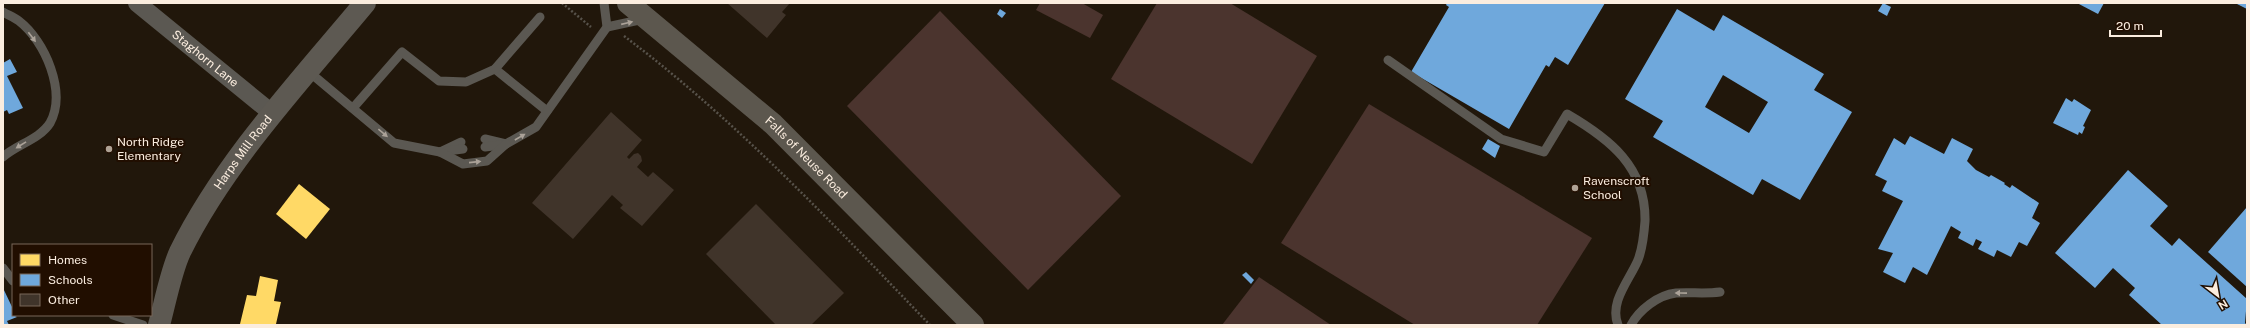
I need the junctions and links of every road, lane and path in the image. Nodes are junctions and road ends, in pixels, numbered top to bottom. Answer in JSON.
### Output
{"nodes":[{"id":1,"x":137,"y":3,"type":"edge"},
{"id":2,"x":365,"y":3,"type":"edge"},
{"id":3,"x":562,"y":3,"type":"edge"},
{"id":4,"x":604,"y":3,"type":"edge"},
{"id":5,"x":628,"y":3,"type":"edge"},
{"id":6,"x":3,"y":12,"type":"edge"},
{"id":7,"x":540,"y":17,"type":"dead end"},
{"id":8,"x":647,"y":19,"type":"junction"},
{"id":9,"x":591,"y":27,"type":"dead end"},
{"id":10,"x":607,"y":27,"type":"junction"},
{"id":11,"x":627,"y":39,"type":"dead end"},
{"id":12,"x":1388,"y":60,"type":"dead end"},
{"id":13,"x":495,"y":69,"type":"junction"},
{"id":14,"x":308,"y":71,"type":"junction"},
{"id":15,"x":353,"y":108,"type":"junction"},
{"id":16,"x":547,"y":111,"type":"junction"},
{"id":17,"x":272,"y":114,"type":"junction"},
{"id":18,"x":485,"y":143,"type":"dead end"},
{"id":19,"x":506,"y":144,"type":"junction"},
{"id":20,"x":462,"y":145,"type":"dead end"},
{"id":21,"x":440,"y":152,"type":"junction"},
{"id":22,"x":3,"y":157,"type":"edge"},
{"id":23,"x":3,"y":268,"type":"edge"},
{"id":24,"x":12,"y":280,"type":"edge"},
{"id":25,"x":1720,"y":292,"type":"dead end"},
{"id":26,"x":115,"y":316,"type":"edge"},
{"id":27,"x":143,"y":325,"type":"edge"},
{"id":28,"x":159,"y":325,"type":"edge"},
{"id":29,"x":930,"y":325,"type":"edge"},
{"id":30,"x":973,"y":325,"type":"edge"},
{"id":31,"x":1618,"y":325,"type":"edge"},
{"id":32,"x":1631,"y":325,"type":"edge"}],
"edges":[{"from":1,"to":17,"type":"street","name":"Staghorn Lane"},
{"from":2,"to":14,"type":"street","name":"Harps Mill Road"},
{"from":3,"to":9,"type":"path"},
{"from":4,"to":10,"type":"lane"},
{"from":5,"to":8,"type":"main road","name":"Falls of Neuse Road"},
{"from":6,"to":22,"type":"lane","one_way":true},
{"from":7,"to":13,"type":"lane"},
{"from":10,"to":8,"type":"lane","one_way":true},
{"from":8,"to":30,"type":"main road","name":"Falls of Neuse Road"},
{"from":10,"to":16,"type":"lane"},
{"from":11,"to":29,"type":"path"},
{"from":12,"to":31,"type":"lane"},
{"from":13,"to":15,"type":"lane"},
{"from":13,"to":16,"type":"lane"},
{"from":14,"to":15,"type":"lane"},
{"from":14,"to":17,"type":"street","name":"Harps Mill Road"},
{"from":15,"to":21,"type":"lane","one_way":true},
{"from":19,"to":16,"type":"lane","one_way":true},
{"from":17,"to":28,"type":"street","name":"Harps Mill Road"},
{"from":18,"to":19,"type":"lane"},
{"from":21,"to":19,"type":"lane","one_way":true},
{"from":20,"to":21,"type":"lane"},
{"from":23,"to":24,"type":"lane"},
{"from":25,"to":32,"type":"lane","one_way":true},
{"from":26,"to":27,"type":"lane"}]}
